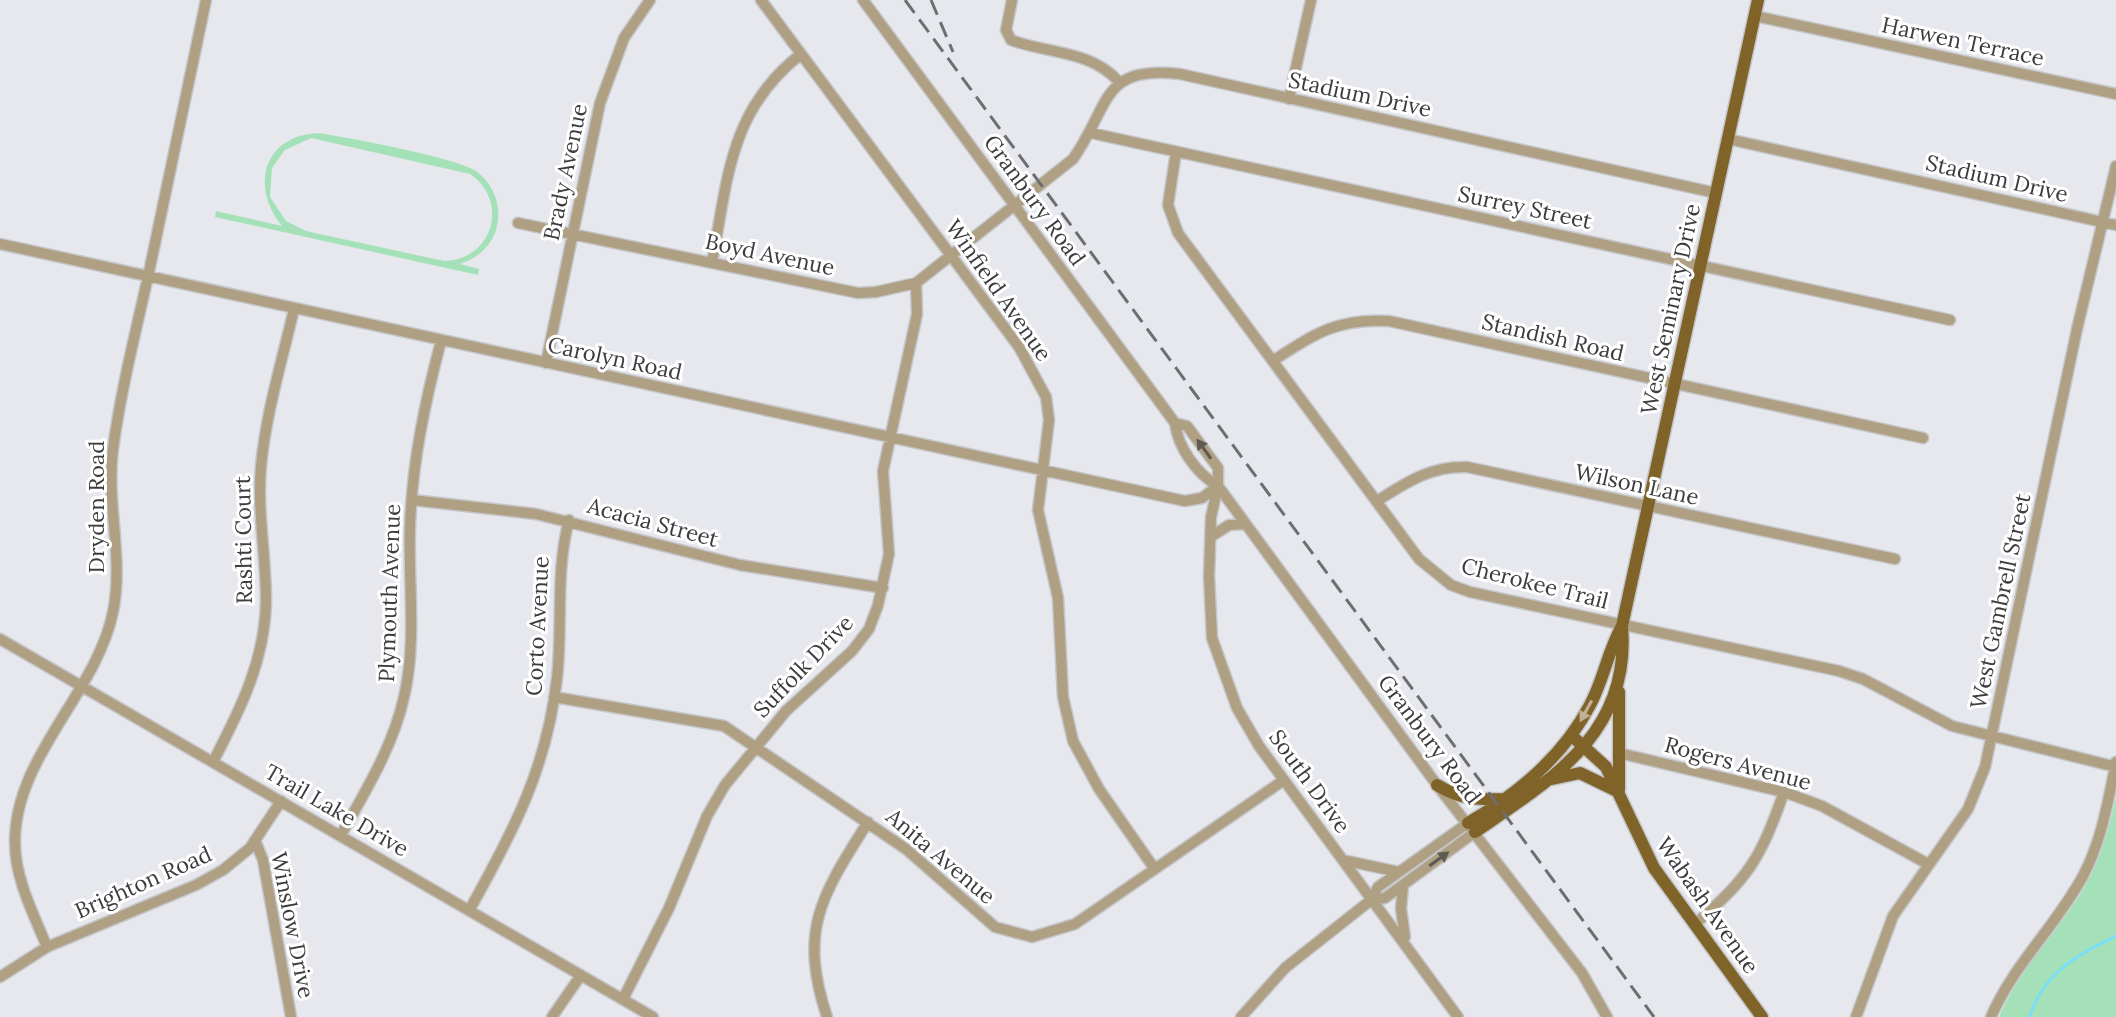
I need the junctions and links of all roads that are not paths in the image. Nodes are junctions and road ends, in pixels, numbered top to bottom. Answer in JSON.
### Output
{"nodes":[{"id":1,"x":206,"y":0,"type":"edge"},
{"id":2,"x":650,"y":0,"type":"edge"},
{"id":3,"x":761,"y":0,"type":"edge"},
{"id":4,"x":863,"y":0,"type":"edge"},
{"id":5,"x":1012,"y":0,"type":"edge"},
{"id":6,"x":1311,"y":0,"type":"edge"},
{"id":7,"x":1758,"y":0,"type":"edge"},
{"id":8,"x":1755,"y":16,"type":"junction"},
{"id":9,"x":801,"y":54,"type":"junction"},
{"id":10,"x":1119,"y":82,"type":"junction"},
{"id":11,"x":2116,"y":94,"type":"edge"},
{"id":12,"x":1289,"y":99,"type":"junction"},
{"id":13,"x":1091,"y":133,"type":"junction"},
{"id":14,"x":1728,"y":139,"type":"junction"},
{"id":15,"x":1176,"y":152,"type":"junction"},
{"id":16,"x":2116,"y":166,"type":"edge"},
{"id":17,"x":1716,"y":193,"type":"junction"},
{"id":18,"x":1013,"y":204,"type":"junction"},
{"id":19,"x":2103,"y":222,"type":"junction"},
{"id":20,"x":518,"y":223,"type":"dead end"},
{"id":21,"x":2116,"y":225,"type":"edge"},
{"id":22,"x":573,"y":234,"type":"junction"},
{"id":23,"x":0,"y":244,"type":"edge"},
{"id":24,"x":949,"y":254,"type":"junction"},
{"id":25,"x":712,"y":262,"type":"junction"},
{"id":26,"x":1700,"y":266,"type":"junction"},
{"id":27,"x":148,"y":275,"type":"junction"},
{"id":28,"x":916,"y":283,"type":"junction"},
{"id":29,"x":294,"y":309,"type":"junction"},
{"id":30,"x":1950,"y":320,"type":"dead end"},
{"id":31,"x":441,"y":341,"type":"junction"},
{"id":32,"x":1274,"y":360,"type":"junction"},
{"id":33,"x":546,"y":363,"type":"junction"},
{"id":34,"x":1674,"y":385,"type":"junction"},
{"id":35,"x":1175,"y":423,"type":"junction"},
{"id":36,"x":890,"y":438,"type":"junction"},
{"id":37,"x":1923,"y":438,"type":"dead end"},
{"id":38,"x":1043,"y":472,"type":"junction"},
{"id":39,"x":1218,"y":486,"type":"junction"},
{"id":40,"x":412,"y":500,"type":"junction"},
{"id":41,"x":1377,"y":501,"type":"junction"},
{"id":42,"x":1648,"y":507,"type":"junction"},
{"id":43,"x":569,"y":520,"type":"junction"},
{"id":44,"x":1246,"y":524,"type":"junction"},
{"id":45,"x":1212,"y":536,"type":"junction"},
{"id":46,"x":1895,"y":559,"type":"dead end"},
{"id":47,"x":883,"y":588,"type":"junction"},
{"id":48,"x":1622,"y":626,"type":"junction"},
{"id":49,"x":0,"y":639,"type":"edge"},
{"id":50,"x":1619,"y":675,"type":"junction"},
{"id":51,"x":82,"y":687,"type":"junction"},
{"id":52,"x":554,"y":697,"type":"junction"},
{"id":53,"x":1572,"y":736,"type":"junction"},
{"id":54,"x":1992,"y":737,"type":"junction"},
{"id":55,"x":754,"y":745,"type":"junction"},
{"id":56,"x":1587,"y":746,"type":"junction"},
{"id":57,"x":1619,"y":753,"type":"junction"},
{"id":58,"x":213,"y":762,"type":"junction"},
{"id":59,"x":2116,"y":765,"type":"edge"},
{"id":60,"x":1284,"y":780,"type":"junction"},
{"id":61,"x":1547,"y":780,"type":"junction"},
{"id":62,"x":1437,"y":785,"type":"junction"},
{"id":63,"x":1784,"y":792,"type":"junction"},
{"id":64,"x":1619,"y":793,"type":"junction"},
{"id":65,"x":1507,"y":799,"type":"junction"},
{"id":66,"x":281,"y":801,"type":"junction"},
{"id":67,"x":868,"y":822,"type":"junction"},
{"id":68,"x":1472,"y":828,"type":"junction"},
{"id":69,"x":341,"y":835,"type":"junction"},
{"id":70,"x":255,"y":840,"type":"junction"},
{"id":71,"x":1343,"y":860,"type":"junction"},
{"id":72,"x":1928,"y":864,"type":"junction"},
{"id":73,"x":1154,"y":868,"type":"junction"},
{"id":74,"x":1399,"y":872,"type":"junction"},
{"id":75,"x":1403,"y":886,"type":"junction"},
{"id":76,"x":1371,"y":900,"type":"junction"},
{"id":77,"x":470,"y":909,"type":"junction"},
{"id":78,"x":1695,"y":924,"type":"junction"},
{"id":79,"x":1409,"y":946,"type":"junction"},
{"id":80,"x":47,"y":947,"type":"junction"},
{"id":81,"x":581,"y":975,"type":"junction"},
{"id":82,"x":0,"y":977,"type":"edge"},
{"id":83,"x":623,"y":999,"type":"junction"},
{"id":84,"x":291,"y":1017,"type":"edge"},
{"id":85,"x":552,"y":1017,"type":"edge"},
{"id":86,"x":653,"y":1017,"type":"edge"},
{"id":87,"x":827,"y":1017,"type":"edge"},
{"id":88,"x":1241,"y":1017,"type":"edge"},
{"id":89,"x":1458,"y":1017,"type":"edge"},
{"id":90,"x":1607,"y":1017,"type":"edge"},
{"id":91,"x":1762,"y":1017,"type":"edge"},
{"id":92,"x":1856,"y":1017,"type":"edge"},
{"id":93,"x":1991,"y":1017,"type":"edge"}],
"edges":[{"from":1,"to":27,"type":"street","name":"Dryden Road"},
{"from":2,"to":22,"type":"street","name":"Brady Avenue"},
{"from":3,"to":9,"type":"street","name":"Winfield Avenue"},
{"from":4,"to":18,"type":"street","name":"Granbury Road"},
{"from":5,"to":10,"type":"street"},
{"from":6,"to":12,"type":"street"},
{"from":7,"to":8,"type":"main road","name":"West Seminary Drive"},
{"from":8,"to":11,"type":"street","name":"Harwen Terrace"},
{"from":8,"to":14,"type":"main road","name":"West Seminary Drive"},
{"from":9,"to":24,"type":"street","name":"Winfield Avenue"},
{"from":9,"to":25,"type":"street"},
{"from":10,"to":12,"type":"street","name":"Stadium Drive"},
{"from":10,"to":13,"type":"street"},
{"from":12,"to":17,"type":"street","name":"Stadium Drive"},
{"from":13,"to":15,"type":"street","name":"Surrey Street"},
{"from":13,"to":18,"type":"street"},
{"from":14,"to":17,"type":"main road","name":"West Seminary Drive"},
{"from":14,"to":19,"type":"street","name":"Stadium Drive"},
{"from":15,"to":26,"type":"street","name":"Surrey Street"},
{"from":15,"to":32,"type":"street","name":"Cherokee Trail"},
{"from":16,"to":19,"type":"street","name":"West Gambrell Street"},
{"from":17,"to":26,"type":"main road","name":"West Seminary Drive"},
{"from":18,"to":24,"type":"street"},
{"from":18,"to":35,"type":"street","name":"Granbury Road"},
{"from":19,"to":21,"type":"street","name":"Stadium Drive"},
{"from":19,"to":54,"type":"street","name":"West Gambrell Street"},
{"from":20,"to":22,"type":"street","name":"Boyd Avenue"},
{"from":22,"to":25,"type":"street","name":"Boyd Avenue"},
{"from":22,"to":33,"type":"street","name":"Brady Avenue"},
{"from":23,"to":27,"type":"street","name":"Carolyn Road"},
{"from":24,"to":28,"type":"street"},
{"from":24,"to":38,"type":"street","name":"Winfield Avenue"},
{"from":25,"to":28,"type":"street","name":"Boyd Avenue"},
{"from":26,"to":30,"type":"street","name":"Surrey Street"},
{"from":26,"to":34,"type":"main road","name":"West Seminary Drive"},
{"from":27,"to":29,"type":"street","name":"Carolyn Road"},
{"from":27,"to":51,"type":"street","name":"Dryden Road"},
{"from":28,"to":36,"type":"street","name":"Suffolk Drive"},
{"from":29,"to":31,"type":"street","name":"Carolyn Road"},
{"from":29,"to":58,"type":"street","name":"Rashti Court"},
{"from":31,"to":33,"type":"street","name":"Carolyn Road"},
{"from":31,"to":40,"type":"street","name":"Plymouth Avenue"},
{"from":32,"to":34,"type":"street","name":"Standish Road"},
{"from":32,"to":41,"type":"street","name":"Cherokee Trail"},
{"from":33,"to":36,"type":"street","name":"Carolyn Road"},
{"from":34,"to":37,"type":"street","name":"Standish Road"},
{"from":34,"to":42,"type":"main road","name":"West Seminary Drive"},
{"from":35,"to":39,"type":"street","name":"Granbury Road"},
{"from":39,"to":35,"type":"street","name":"Granbury Road","one_way":true},
{"from":36,"to":38,"type":"street","name":"Carolyn Road"},
{"from":36,"to":47,"type":"street","name":"Suffolk Drive"},
{"from":38,"to":39,"type":"street","name":"Carolyn Road"},
{"from":38,"to":73,"type":"street","name":"Winfield Avenue"},
{"from":39,"to":44,"type":"street","name":"Granbury Road"},
{"from":39,"to":45,"type":"street","name":"South Drive"},
{"from":40,"to":43,"type":"street","name":"Acacia Street"},
{"from":40,"to":69,"type":"street","name":"Plymouth Avenue"},
{"from":41,"to":42,"type":"street","name":"Wilson Lane"},
{"from":41,"to":48,"type":"street","name":"Cherokee Trail"},
{"from":42,"to":46,"type":"street","name":"Wilson Lane"},
{"from":42,"to":48,"type":"main road","name":"West Seminary Drive"},
{"from":43,"to":47,"type":"street","name":"Acacia Street"},
{"from":43,"to":52,"type":"street","name":"Corto Avenue"},
{"from":44,"to":45,"type":"street"},
{"from":44,"to":62,"type":"street","name":"Granbury Road"},
{"from":45,"to":60,"type":"street","name":"South Drive"},
{"from":47,"to":55,"type":"street","name":"Suffolk Drive"},
{"from":48,"to":50,"type":"main road","name":"West Seminary Drive"},
{"from":48,"to":53,"type":"main road","name":"West Seminary Drive","one_way":true},
{"from":48,"to":54,"type":"street","name":"Cherokee Trail"},
{"from":49,"to":51,"type":"street","name":"Trail Lake Drive"},
{"from":50,"to":56,"type":"main road","name":"West Seminary Drive"},
{"from":50,"to":57,"type":"main road"},
{"from":51,"to":58,"type":"street","name":"Trail Lake Drive"},
{"from":51,"to":80,"type":"street","name":"Dryden Road"},
{"from":52,"to":55,"type":"street","name":"Anita Avenue"},
{"from":52,"to":77,"type":"street","name":"Corto Avenue"},
{"from":53,"to":56,"type":"main road","name":"Wabash Avenue"},
{"from":53,"to":65,"type":"main road","name":"West Seminary Drive"},
{"from":54,"to":59,"type":"street","name":"Cherokee Trail"},
{"from":54,"to":72,"type":"street","name":"West Gambrell Street"},
{"from":55,"to":67,"type":"street","name":"Anita Avenue"},
{"from":55,"to":83,"type":"street","name":"Suffolk Drive"},
{"from":56,"to":61,"type":"main road","name":"West Seminary Drive"},
{"from":56,"to":64,"type":"main road","name":"Wabash Avenue"},
{"from":57,"to":63,"type":"street","name":"Rogers Avenue"},
{"from":57,"to":64,"type":"main road"},
{"from":58,"to":66,"type":"street","name":"Trail Lake Drive"},
{"from":59,"to":93,"type":"street"},
{"from":60,"to":71,"type":"street","name":"South Drive"},
{"from":60,"to":73,"type":"street","name":"Anita Avenue"},
{"from":61,"to":64,"type":"main road"},
{"from":61,"to":68,"type":"main road","name":"West Seminary Drive"},
{"from":62,"to":65,"type":"main road"},
{"from":62,"to":68,"type":"street","name":"Granbury Road"},
{"from":63,"to":72,"type":"street","name":"Rogers Avenue"},
{"from":63,"to":78,"type":"street"},
{"from":64,"to":78,"type":"main road","name":"Wabash Avenue"},
{"from":65,"to":68,"type":"main road","name":"West Seminary Drive"},
{"from":66,"to":69,"type":"street","name":"Trail Lake Drive"},
{"from":66,"to":70,"type":"street","name":"Brighton Road"},
{"from":67,"to":73,"type":"street","name":"Anita Avenue"},
{"from":67,"to":87,"type":"street"},
{"from":68,"to":74,"type":"street","name":"West Seminary Drive"},
{"from":75,"to":68,"type":"street","name":"West Seminary Drive","one_way":true},
{"from":68,"to":90,"type":"street","name":"Granbury Road"},
{"from":69,"to":77,"type":"street","name":"Trail Lake Drive"},
{"from":70,"to":80,"type":"street","name":"Brighton Road"},
{"from":70,"to":84,"type":"street","name":"Winslow Drive"},
{"from":71,"to":74,"type":"street"},
{"from":71,"to":76,"type":"street","name":"South Drive"},
{"from":72,"to":92,"type":"street","name":"West Gambrell Street"},
{"from":74,"to":76,"type":"street","name":"West Seminary Drive"},
{"from":75,"to":76,"type":"street","name":"West Seminary Drive"},
{"from":75,"to":79,"type":"street"},
{"from":76,"to":79,"type":"street","name":"South Drive"},
{"from":76,"to":88,"type":"street","name":"West Seminary Drive"},
{"from":77,"to":81,"type":"street","name":"Trail Lake Drive"},
{"from":78,"to":91,"type":"main road","name":"Wabash Avenue"},
{"from":79,"to":89,"type":"street","name":"South Drive"},
{"from":80,"to":82,"type":"street","name":"Brighton Road"},
{"from":81,"to":83,"type":"street","name":"Trail Lake Drive"},
{"from":81,"to":85,"type":"street"},
{"from":83,"to":86,"type":"street","name":"Trail Lake Drive"}]}
